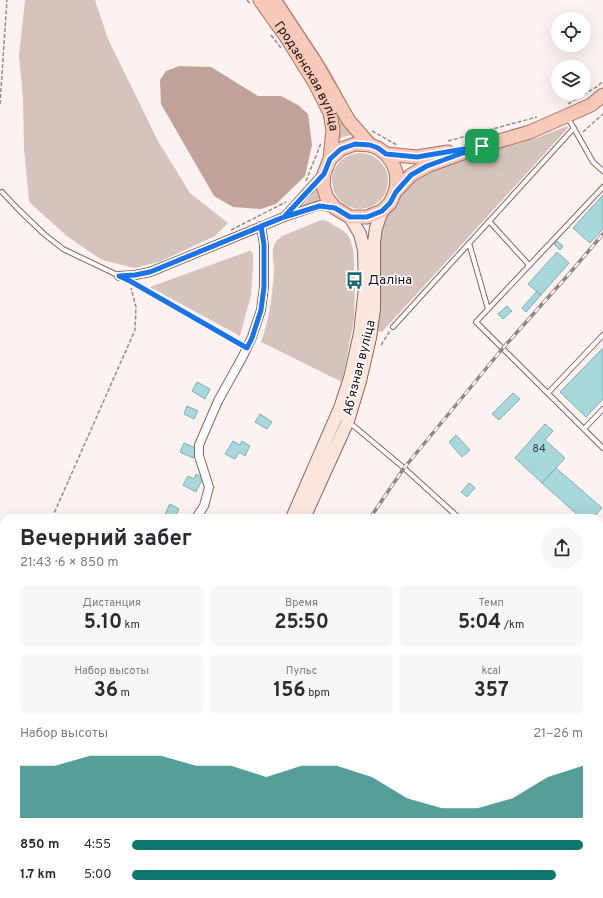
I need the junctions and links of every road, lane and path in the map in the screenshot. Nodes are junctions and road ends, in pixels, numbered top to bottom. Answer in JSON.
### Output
{"nodes":[{"id":1,"x":7,"y":0,"type":"edge"},
{"id":2,"x":247,"y":0,"type":"edge"},
{"id":3,"x":274,"y":0,"type":"edge"},
{"id":4,"x":256,"y":3,"type":"edge"},
{"id":5,"x":269,"y":31,"type":"dead end"},
{"id":6,"x":282,"y":50,"type":"dead end"},
{"id":7,"x":603,"y":81,"type":"edge"},
{"id":8,"x":603,"y":95,"type":"edge"},
{"id":9,"x":0,"y":104,"type":"edge"},
{"id":10,"x":566,"y":110,"type":"junction"},
{"id":11,"x":603,"y":114,"type":"edge"},
{"id":12,"x":537,"y":117,"type":"dead end"},
{"id":13,"x":574,"y":128,"type":"junction"},
{"id":14,"x":372,"y":131,"type":"dead end"},
{"id":15,"x":579,"y":136,"type":"junction"},
{"id":16,"x":323,"y":138,"type":"dead end"},
{"id":17,"x":444,"y":142,"type":"dead end"},
{"id":18,"x":370,"y":145,"type":"junction"},
{"id":19,"x":397,"y":145,"type":"dead end"},
{"id":20,"x":482,"y":146,"type":"junction"},
{"id":21,"x":386,"y":154,"type":"junction"},
{"id":22,"x":330,"y":159,"type":"junction"},
{"id":23,"x":603,"y":171,"type":"edge"},
{"id":24,"x":324,"y":174,"type":"junction"},
{"id":25,"x":304,"y":184,"type":"dead end"},
{"id":26,"x":603,"y":187,"type":"edge"},
{"id":27,"x":2,"y":192,"type":"dead end"},
{"id":28,"x":396,"y":192,"type":"junction"},
{"id":29,"x":288,"y":202,"type":"dead end"},
{"id":30,"x":335,"y":208,"type":"junction"},
{"id":31,"x":382,"y":211,"type":"junction"},
{"id":32,"x":284,"y":217,"type":"junction"},
{"id":33,"x":350,"y":217,"type":"junction"},
{"id":34,"x":489,"y":221,"type":"junction"},
{"id":35,"x":261,"y":226,"type":"junction"},
{"id":36,"x":228,"y":231,"type":"dead end"},
{"id":37,"x":469,"y":244,"type":"junction"},
{"id":38,"x":529,"y":265,"type":"junction"},
{"id":39,"x":119,"y":276,"type":"junction"},
{"id":40,"x":130,"y":281,"type":"junction"},
{"id":41,"x":488,"y":309,"type":"junction"},
{"id":42,"x":393,"y":327,"type":"joint"},
{"id":43,"x":603,"y":335,"type":"edge"},
{"id":44,"x":381,"y":345,"type":"dead end"},
{"id":45,"x":247,"y":348,"type":"junction"},
{"id":46,"x":548,"y":393,"type":"junction"},
{"id":47,"x":603,"y":409,"type":"edge"},
{"id":48,"x":338,"y":414,"type":"junction"},
{"id":49,"x":348,"y":421,"type":"junction"},
{"id":50,"x":584,"y":429,"type":"junction"},
{"id":51,"x":603,"y":448,"type":"edge"},
{"id":52,"x":54,"y":514,"type":"edge"},
{"id":53,"x":199,"y":514,"type":"edge"},
{"id":54,"x":294,"y":514,"type":"edge"},
{"id":55,"x":306,"y":514,"type":"edge"},
{"id":56,"x":455,"y":514,"type":"edge"}],
"edges":[{"from":1,"to":9,"type":"path"},
{"from":2,"to":4,"type":"path"},
{"from":3,"to":18,"type":"main road","name":"Гродзенская вуліца"},
{"from":4,"to":22,"type":"main road","name":"Гродзенская вуліца"},
{"from":5,"to":6,"type":"path"},
{"from":7,"to":10,"type":"path"},
{"from":8,"to":10,"type":"main road","name":"Абʼязная вуліца"},
{"from":10,"to":13,"type":"lane"},
{"from":10,"to":20,"type":"main road","name":"Абʼязная вуліца"},
{"from":11,"to":15,"type":"path"},
{"from":12,"to":17,"type":"path"},
{"from":13,"to":15,"type":"lane"},
{"from":13,"to":34,"type":"lane"},
{"from":14,"to":19,"type":"path"},
{"from":15,"to":23,"type":"lane"},
{"from":16,"to":25,"type":"path"},
{"from":18,"to":21,"type":"main road","name":"Абʼязная вуліца"},
{"from":18,"to":22,"type":"main road"},
{"from":20,"to":21,"type":"main road","name":"Абʼязная вуліца"},
{"from":20,"to":28,"type":"main road","name":"Абʼязная вуліца"},
{"from":21,"to":28,"type":"main road"},
{"from":22,"to":24,"type":"main road","name":"Абʼязная вуліца"},
{"from":24,"to":30,"type":"main road","name":"Абʼязная вуліца"},
{"from":24,"to":32,"type":"street"},
{"from":26,"to":38,"type":"lane"},
{"from":27,"to":39,"type":"lane"},
{"from":28,"to":31,"type":"main road","name":"Абʼязная вуліца"},
{"from":29,"to":36,"type":"path"},
{"from":30,"to":32,"type":"street"},
{"from":30,"to":33,"type":"main road","name":"Абʼязная вуліца"},
{"from":31,"to":33,"type":"main road"},
{"from":31,"to":49,"type":"street","name":"Абʼязная вуліца"},
{"from":32,"to":35,"type":"street"},
{"from":33,"to":48,"type":"street","name":"Абʼязная вуліца"},
{"from":34,"to":37,"type":"lane"},
{"from":34,"to":38,"type":"lane"},
{"from":35,"to":39,"type":"street"},
{"from":35,"to":45,"type":"street"},
{"from":37,"to":41,"type":"lane"},
{"from":37,"to":42,"type":"lane"},
{"from":38,"to":41,"type":"lane"},
{"from":39,"to":40,"type":"lane"},
{"from":40,"to":45,"type":"lane"},
{"from":40,"to":52,"type":"path"},
{"from":41,"to":46,"type":"lane"},
{"from":42,"to":44,"type":"path"},
{"from":43,"to":46,"type":"lane"},
{"from":45,"to":53,"type":"street"},
{"from":46,"to":50,"type":"lane"},
{"from":47,"to":50,"type":"lane"},
{"from":48,"to":49,"type":"lane"},
{"from":48,"to":54,"type":"street","name":"Абʼязная вуліца"},
{"from":49,"to":55,"type":"street","name":"Абʼязная вуліца"},
{"from":49,"to":56,"type":"lane"},
{"from":50,"to":51,"type":"lane"}]}
